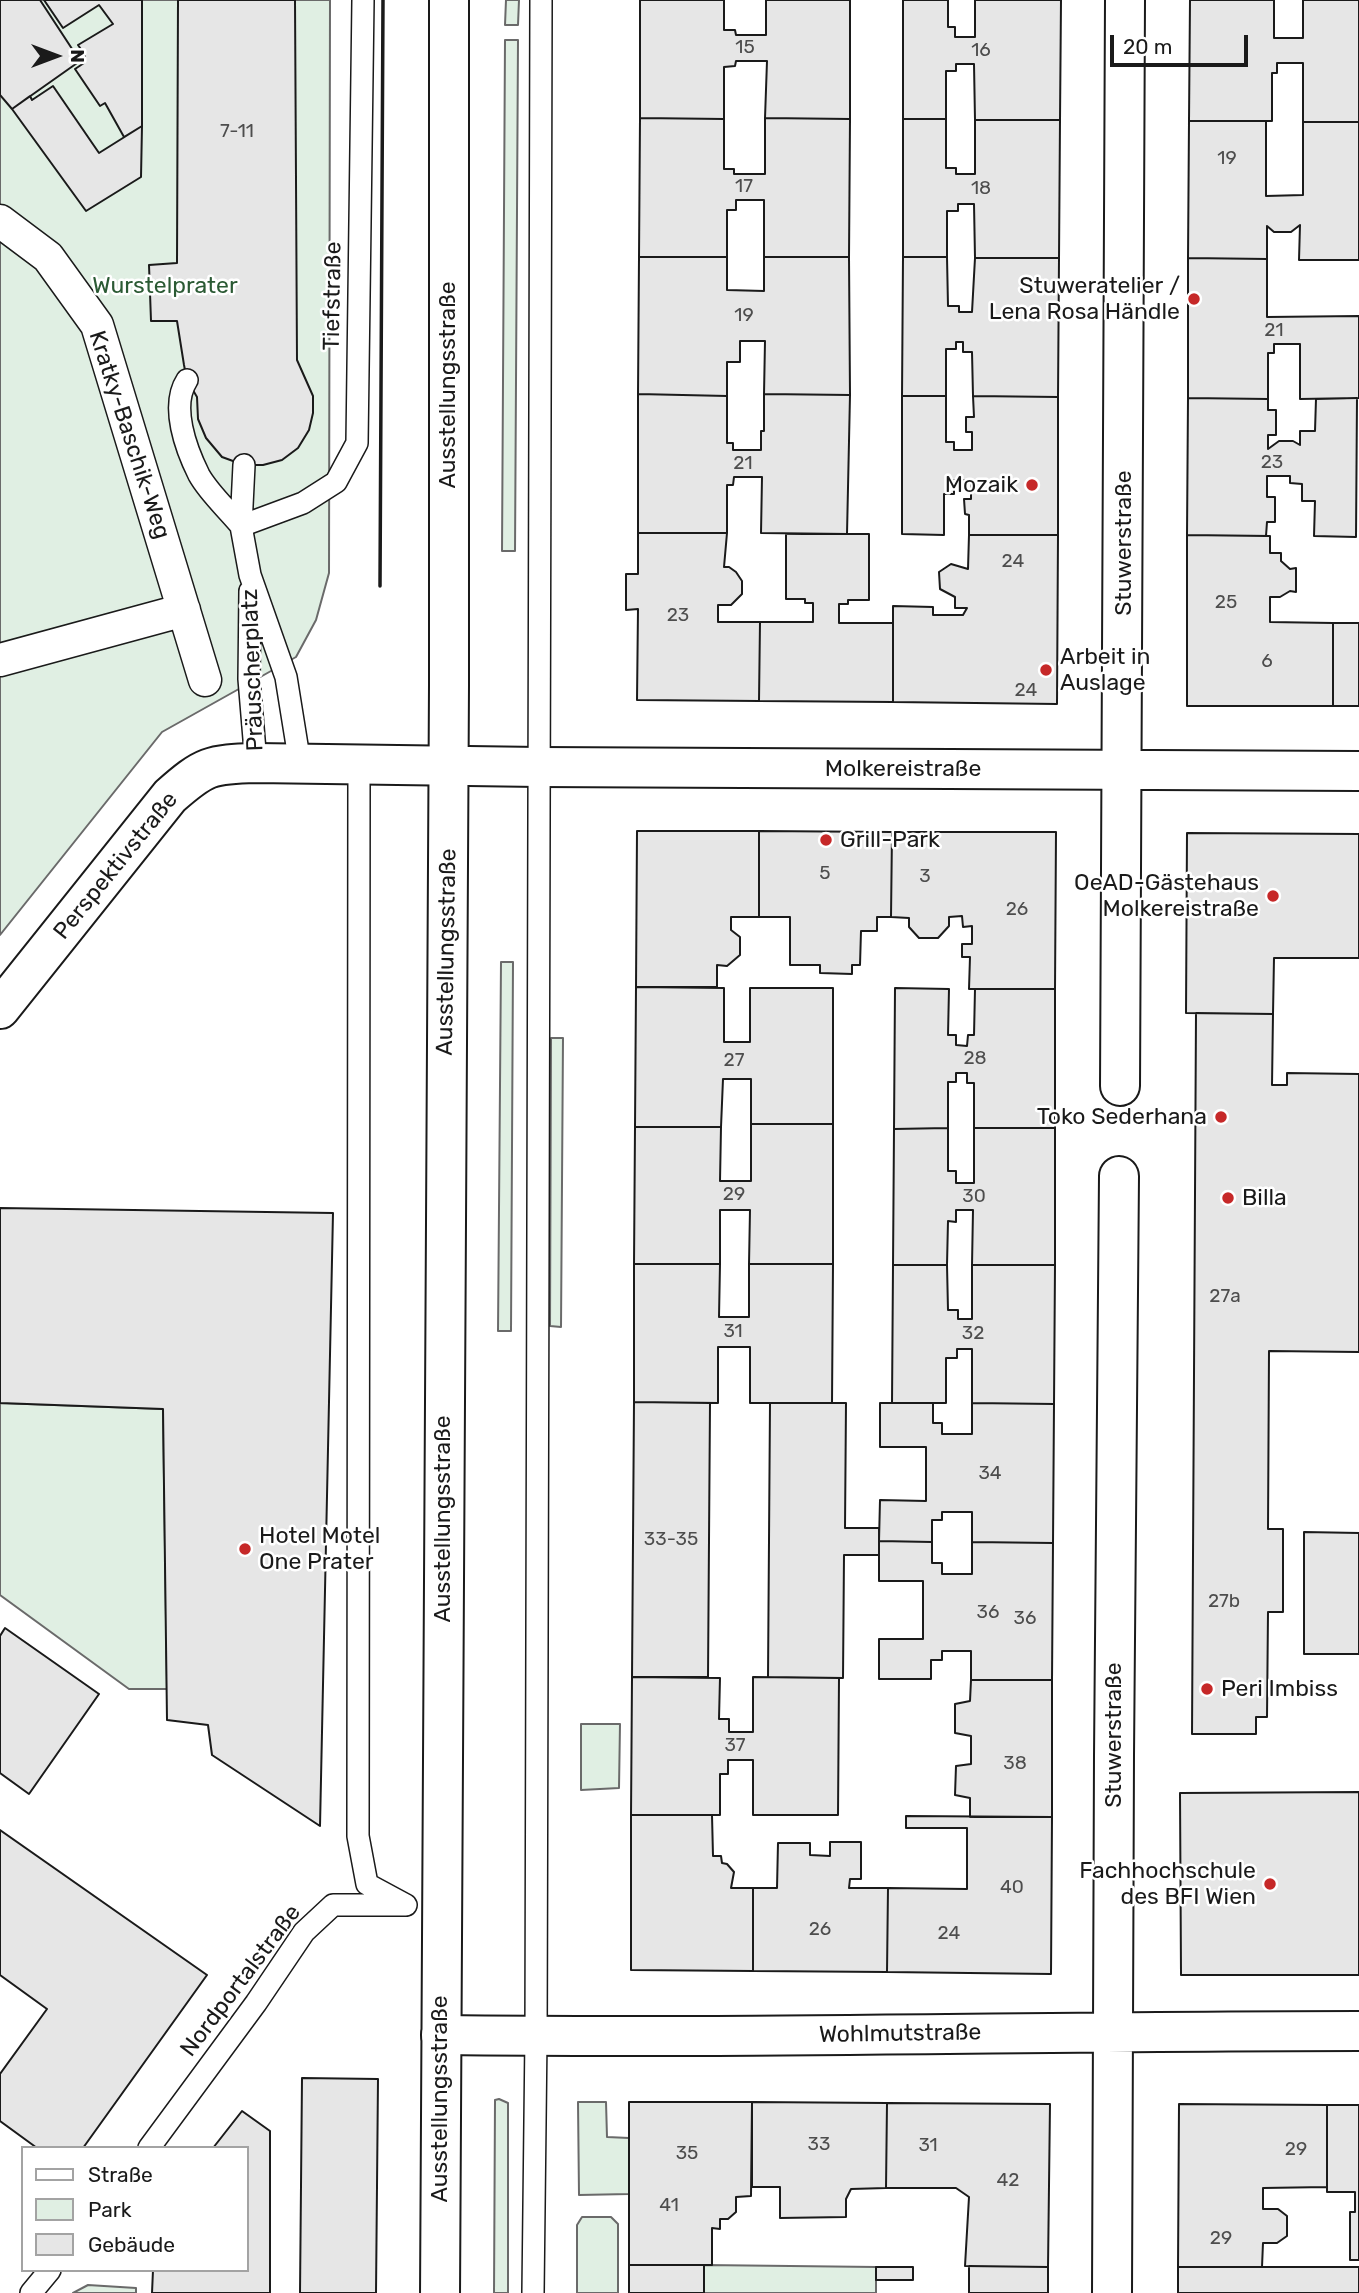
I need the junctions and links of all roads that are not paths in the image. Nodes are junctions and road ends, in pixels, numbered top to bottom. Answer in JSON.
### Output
{"nodes":[{"id":1,"x":363,"y":0,"type":"edge"},
{"id":2,"x":449,"y":0,"type":"edge"},
{"id":3,"x":541,"y":0,"type":"edge"},
{"id":4,"x":1125,"y":0,"type":"edge"},
{"id":5,"x":0,"y":221,"type":"edge"},
{"id":6,"x":187,"y":380,"type":"dead end"},
{"id":7,"x":244,"y":465,"type":"dead end"},
{"id":8,"x":241,"y":526,"type":"junction"},
{"id":9,"x":250,"y":575,"type":"junction"},
{"id":10,"x":184,"y":610,"type":"junction"},
{"id":11,"x":0,"y":660,"type":"edge"},
{"id":12,"x":205,"y":680,"type":"dead end"},
{"id":13,"x":256,"y":762,"type":"junction"},
{"id":14,"x":300,"y":764,"type":"junction"},
{"id":15,"x":359,"y":764,"type":"junction"},
{"id":16,"x":448,"y":765,"type":"junction"},
{"id":17,"x":539,"y":767,"type":"junction"},
{"id":18,"x":1123,"y":771,"type":"junction"},
{"id":19,"x":1359,"y":771,"type":"edge"},
{"id":20,"x":0,"y":1009,"type":"edge"},
{"id":21,"x":1120,"y":1086,"type":"dead end"},
{"id":22,"x":1119,"y":1176,"type":"dead end"},
{"id":23,"x":424,"y":1904,"type":"junction"},
{"id":24,"x":1112,"y":2031,"type":"junction"},
{"id":25,"x":1359,"y":2031,"type":"edge"},
{"id":26,"x":441,"y":2035,"type":"junction"},
{"id":27,"x":536,"y":2036,"type":"junction"},
{"id":28,"x":150,"y":2146,"type":"edge"},
{"id":29,"x":48,"y":2272,"type":"edge"},
{"id":30,"x":32,"y":2293,"type":"edge"},
{"id":31,"x":440,"y":2293,"type":"edge"},
{"id":32,"x":533,"y":2293,"type":"edge"},
{"id":33,"x":1112,"y":2293,"type":"edge"}],
"edges":[{"from":1,"to":8,"type":"lane","name":"Tiefstraße"},
{"from":2,"to":16,"type":"street","name":"Ausstellungsstraße"},
{"from":3,"to":17,"type":"lane"},
{"from":4,"to":18,"type":"street","name":"Stuwerstraße"},
{"from":5,"to":10,"type":"street","name":"Kratky-Baschik-Weg"},
{"from":6,"to":8,"type":"lane"},
{"from":7,"to":8,"type":"lane","name":"Präuscherplatz"},
{"from":8,"to":9,"type":"lane","name":"Präuscherplatz"},
{"from":9,"to":13,"type":"lane","name":"Präuscherplatz"},
{"from":9,"to":14,"type":"lane","name":"Präuscherplatz"},
{"from":10,"to":11,"type":"street"},
{"from":10,"to":12,"type":"street","name":"Kratky-Baschik-Weg"},
{"from":13,"to":14,"type":"street","name":"Präuscherplatz"},
{"from":13,"to":20,"type":"street","name":"Perspektivstraße"},
{"from":14,"to":15,"type":"street","name":"Präuscherplatz"},
{"from":15,"to":16,"type":"street","name":"Präuscherplatz"},
{"from":15,"to":23,"type":"lane"},
{"from":16,"to":17,"type":"street","name":"Molkereistraße"},
{"from":16,"to":23,"type":"street","name":"Ausstellungsstraße"},
{"from":17,"to":18,"type":"street","name":"Molkereistraße"},
{"from":17,"to":27,"type":"lane"},
{"from":18,"to":19,"type":"street","name":"Molkereistraße"},
{"from":18,"to":21,"type":"street","name":"Stuwerstraße"},
{"from":22,"to":24,"type":"street","name":"Stuwerstraße"},
{"from":23,"to":26,"type":"street","name":"Ausstellungsstraße"},
{"from":23,"to":28,"type":"lane","name":"Nordportalstraße"},
{"from":24,"to":25,"type":"street","name":"Wohlmutstraße"},
{"from":24,"to":27,"type":"street","name":"Wohlmutstraße"},
{"from":24,"to":33,"type":"street","name":"Stuwerstraße"},
{"from":26,"to":27,"type":"street","name":"Wohlmutstraße"},
{"from":26,"to":31,"type":"street","name":"Ausstellungsstraße"},
{"from":27,"to":32,"type":"lane"},
{"from":29,"to":30,"type":"lane"}]}
